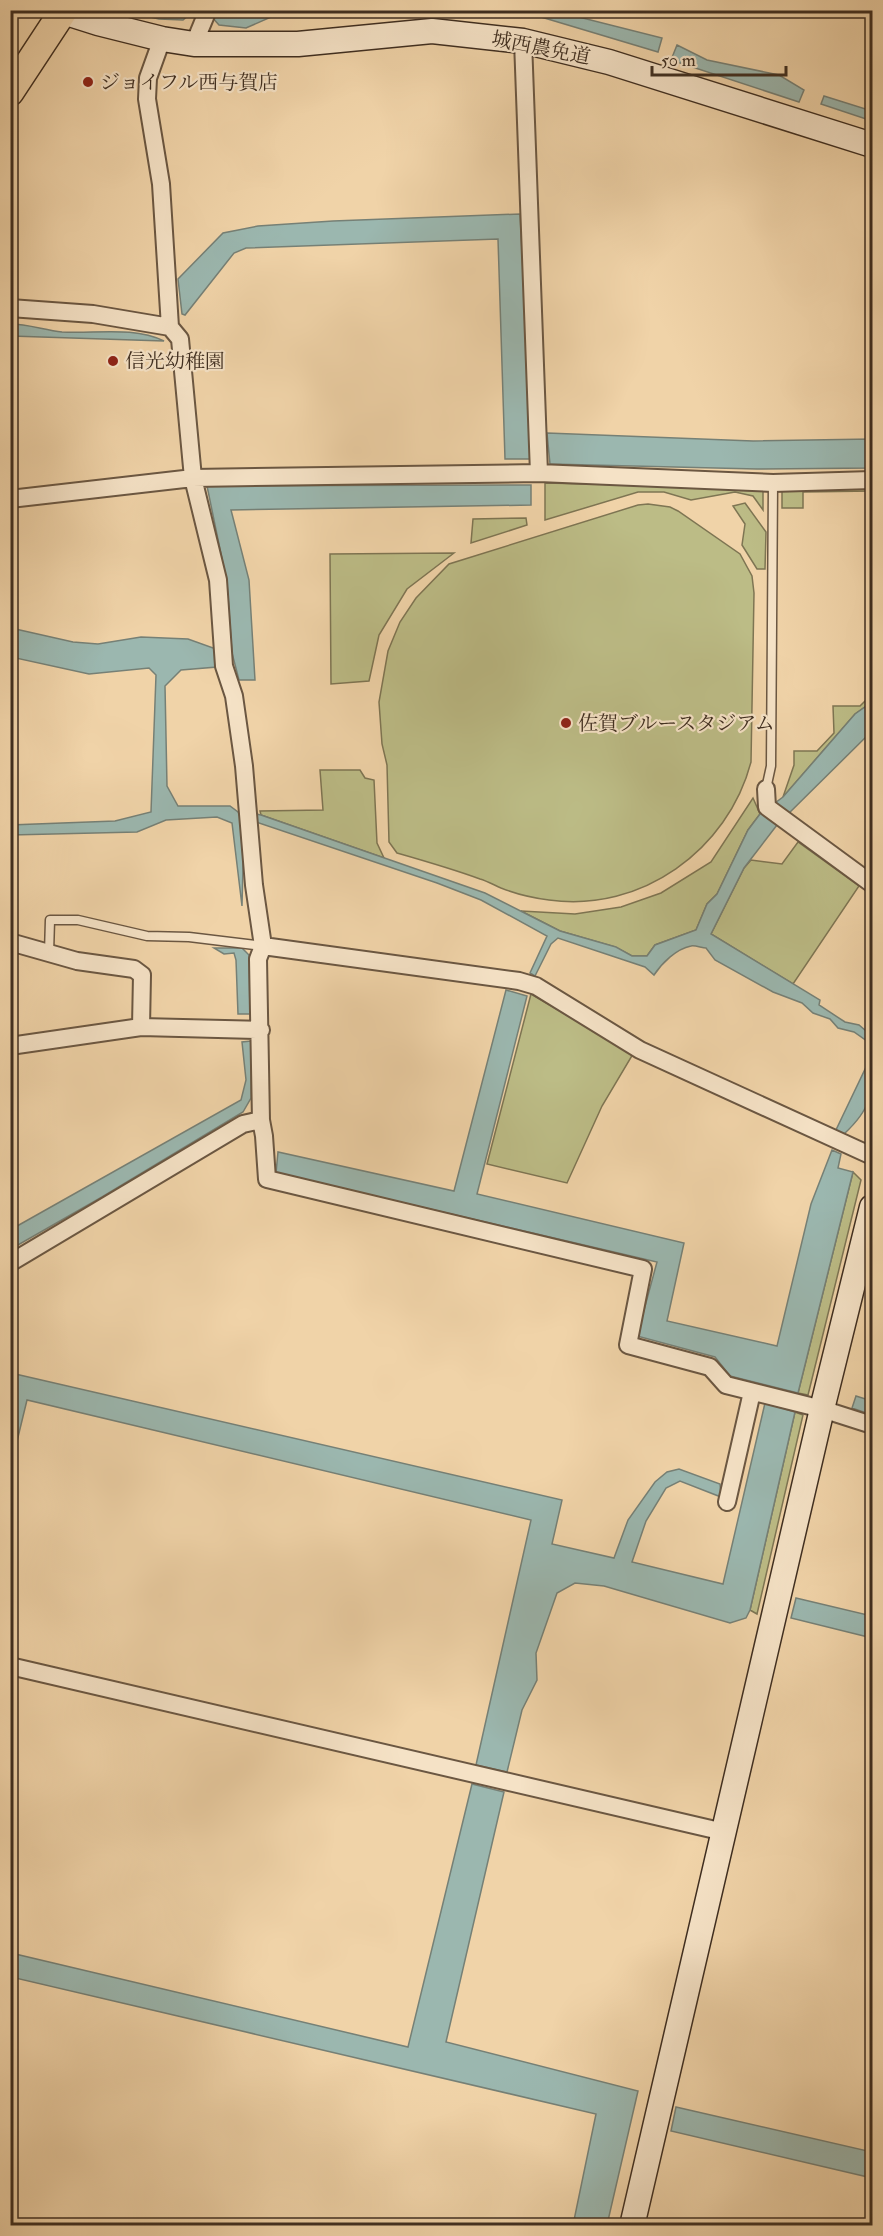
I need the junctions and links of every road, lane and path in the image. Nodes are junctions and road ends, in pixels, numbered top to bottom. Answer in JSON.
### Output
{"nodes":[{"id":1,"x":208,"y":10,"type":"edge"},
{"id":2,"x":61,"y":11,"type":"edge"},
{"id":3,"x":162,"y":39,"type":"junction"},
{"id":4,"x":523,"y":40,"type":"junction"},
{"id":5,"x":194,"y":44,"type":"junction"},
{"id":6,"x":10,"y":92,"type":"edge"},
{"id":7,"x":873,"y":145,"type":"edge"},
{"id":8,"x":10,"y":308,"type":"edge"},
{"id":9,"x":170,"y":327,"type":"junction"},
{"id":10,"x":539,"y":473,"type":"junction"},
{"id":11,"x":193,"y":478,"type":"junction"},
{"id":12,"x":873,"y":480,"type":"edge"},
{"id":13,"x":773,"y":483,"type":"junction"},
{"id":14,"x":10,"y":499,"type":"edge"},
{"id":15,"x":766,"y":789,"type":"joint"},
{"id":16,"x":873,"y":884,"type":"edge"},
{"id":17,"x":10,"y":942,"type":"edge"},
{"id":18,"x":263,"y":946,"type":"junction"},
{"id":19,"x":50,"y":953,"type":"junction"},
{"id":20,"x":141,"y":1027,"type":"junction"},
{"id":21,"x":261,"y":1030,"type":"junction"},
{"id":22,"x":10,"y":1046,"type":"edge"},
{"id":23,"x":261,"y":1120,"type":"junction"},
{"id":24,"x":873,"y":1156,"type":"edge"},
{"id":25,"x":873,"y":1207,"type":"edge"},
{"id":26,"x":10,"y":1263,"type":"edge"},
{"id":27,"x":753,"y":1392,"type":"junction"},
{"id":28,"x":822,"y":1409,"type":"junction"},
{"id":29,"x":873,"y":1425,"type":"edge"},
{"id":30,"x":727,"y":1502,"type":"dead end"},
{"id":31,"x":10,"y":1666,"type":"edge"},
{"id":32,"x":724,"y":1832,"type":"junction"},
{"id":33,"x":633,"y":2226,"type":"edge"}],
"edges":[{"from":1,"to":5,"type":"street"},
{"from":2,"to":3,"type":"street","name":"城西農免道"},
{"from":2,"to":6,"type":"main road"},
{"from":3,"to":5,"type":"street","name":"城西農免道"},
{"from":3,"to":9,"type":"street"},
{"from":4,"to":5,"type":"street","name":"城西農免道"},
{"from":4,"to":7,"type":"street","name":"城西農免道"},
{"from":4,"to":10,"type":"street"},
{"from":8,"to":9,"type":"street"},
{"from":9,"to":11,"type":"street"},
{"from":10,"to":11,"type":"street"},
{"from":10,"to":13,"type":"street"},
{"from":11,"to":14,"type":"street"},
{"from":11,"to":18,"type":"street"},
{"from":12,"to":13,"type":"street"},
{"from":13,"to":15,"type":"lane"},
{"from":15,"to":16,"type":"street"},
{"from":17,"to":19,"type":"street"},
{"from":18,"to":19,"type":"lane"},
{"from":18,"to":21,"type":"street"},
{"from":18,"to":24,"type":"street"},
{"from":19,"to":20,"type":"street"},
{"from":20,"to":21,"type":"street"},
{"from":20,"to":22,"type":"street"},
{"from":21,"to":23,"type":"street"},
{"from":23,"to":26,"type":"street"},
{"from":23,"to":27,"type":"street"},
{"from":25,"to":28,"type":"street"},
{"from":27,"to":28,"type":"street"},
{"from":27,"to":30,"type":"street"},
{"from":28,"to":29,"type":"street"},
{"from":28,"to":32,"type":"street"},
{"from":31,"to":32,"type":"street"},
{"from":32,"to":33,"type":"street"}]}
